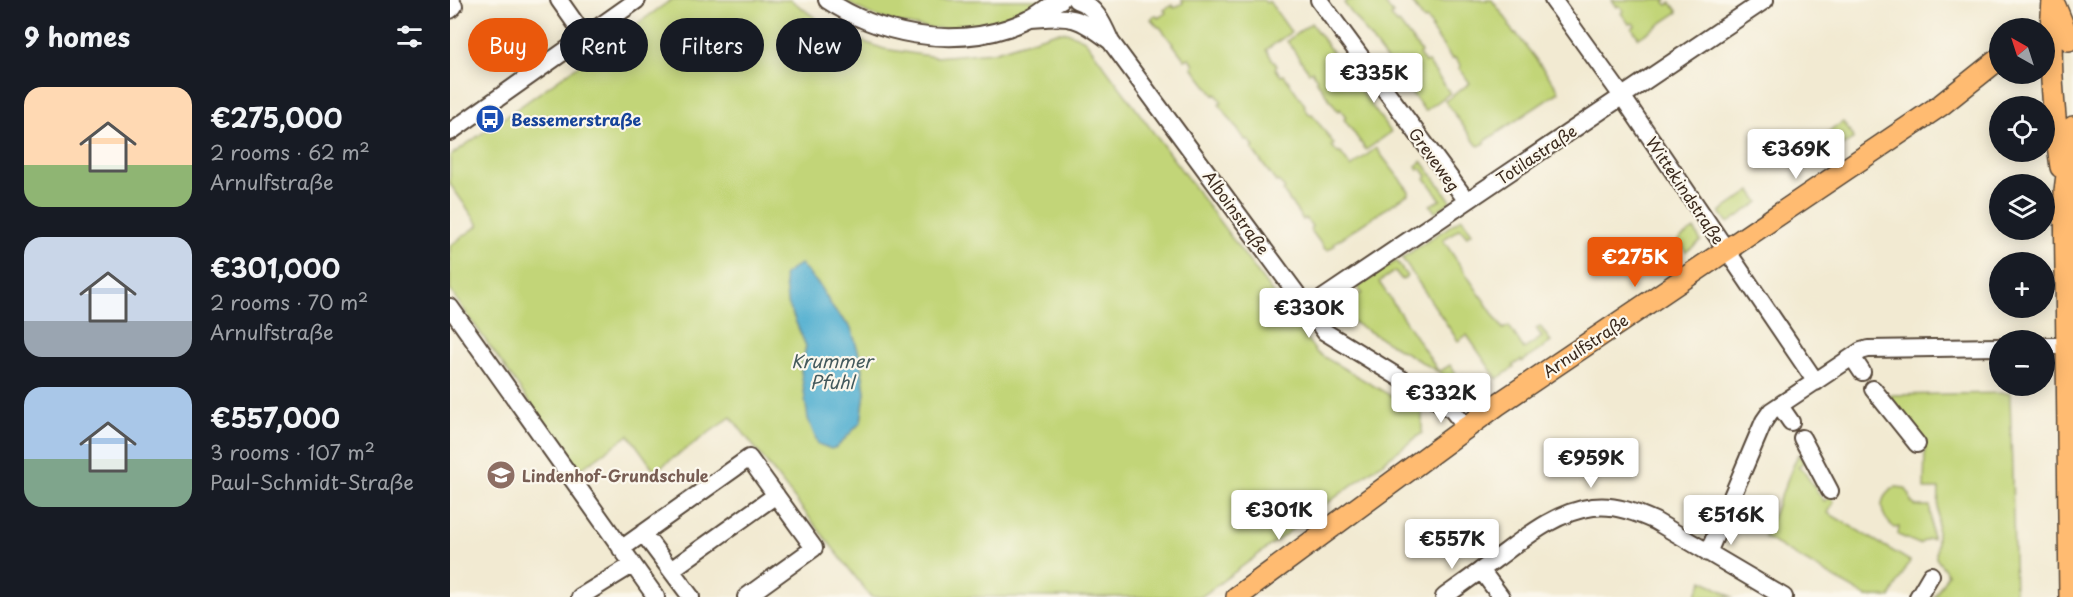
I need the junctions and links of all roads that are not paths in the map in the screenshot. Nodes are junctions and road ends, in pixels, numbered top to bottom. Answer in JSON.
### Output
{"nodes":[{"id":1,"x":559,"y":0,"type":"edge"},
{"id":2,"x":637,"y":0,"type":"edge"},
{"id":3,"x":827,"y":0,"type":"edge"},
{"id":4,"x":1061,"y":0,"type":"edge"},
{"id":5,"x":1076,"y":0,"type":"edge"},
{"id":6,"x":1319,"y":0,"type":"edge"},
{"id":7,"x":1553,"y":0,"type":"edge"},
{"id":8,"x":1765,"y":0,"type":"edge"},
{"id":9,"x":450,"y":1,"type":"edge"},
{"id":10,"x":2050,"y":8,"type":"edge"},
{"id":11,"x":450,"y":10,"type":"edge"},
{"id":12,"x":572,"y":18,"type":"edge"},
{"id":13,"x":612,"y":18,"type":"edge"},
{"id":14,"x":1031,"y":19,"type":"junction"},
{"id":15,"x":1112,"y":42,"type":"junction"},
{"id":16,"x":2059,"y":45,"type":"edge"},
{"id":17,"x":560,"y":55,"type":"edge"},
{"id":18,"x":1989,"y":67,"type":"edge"},
{"id":19,"x":1989,"y":82,"type":"edge"},
{"id":20,"x":1623,"y":96,"type":"junction"},
{"id":21,"x":1941,"y":105,"type":"junction"},
{"id":22,"x":2073,"y":127,"type":"edge"},
{"id":23,"x":450,"y":132,"type":"edge"},
{"id":24,"x":2065,"y":191,"type":"junction"},
{"id":25,"x":1467,"y":201,"type":"junction"},
{"id":26,"x":1727,"y":250,"type":"junction"},
{"id":27,"x":450,"y":307,"type":"edge"},
{"id":28,"x":1307,"y":309,"type":"junction"},
{"id":29,"x":2055,"y":346,"type":"edge"},
{"id":30,"x":2067,"y":346,"type":"junction"},
{"id":31,"x":1989,"y":347,"type":"edge"},
{"id":32,"x":1852,"y":357,"type":"junction"},
{"id":33,"x":1863,"y":372,"type":"dead end"},
{"id":34,"x":1816,"y":382,"type":"junction"},
{"id":35,"x":1874,"y":389,"type":"dead end"},
{"id":36,"x":1780,"y":406,"type":"junction"},
{"id":37,"x":1791,"y":422,"type":"dead end"},
{"id":38,"x":1466,"y":427,"type":"junction"},
{"id":39,"x":1802,"y":438,"type":"dead end"},
{"id":40,"x":1917,"y":444,"type":"dead end"},
{"id":41,"x":1830,"y":491,"type":"dead end"},
{"id":42,"x":776,"y":495,"type":"junction"},
{"id":43,"x":643,"y":533,"type":"junction"},
{"id":44,"x":621,"y":549,"type":"junction"},
{"id":45,"x":1708,"y":553,"type":"junction"},
{"id":46,"x":632,"y":565,"type":"junction"},
{"id":47,"x":1478,"y":568,"type":"junction"},
{"id":48,"x":671,"y":570,"type":"junction"},
{"id":49,"x":1930,"y":575,"type":"dead end"},
{"id":50,"x":580,"y":597,"type":"edge"},
{"id":51,"x":656,"y":597,"type":"edge"},
{"id":52,"x":690,"y":597,"type":"edge"},
{"id":53,"x":746,"y":597,"type":"edge"},
{"id":54,"x":1237,"y":597,"type":"edge"},
{"id":55,"x":1444,"y":597,"type":"edge"},
{"id":56,"x":1501,"y":597,"type":"edge"},
{"id":57,"x":1784,"y":597,"type":"edge"},
{"id":58,"x":1918,"y":597,"type":"edge"},
{"id":59,"x":2070,"y":597,"type":"edge"}],
"edges":[{"from":1,"to":12,"type":"street"},
{"from":2,"to":13,"type":"street"},
{"from":3,"to":14,"type":"street"},
{"from":4,"to":14,"type":"street"},
{"from":5,"to":15,"type":"street"},
{"from":6,"to":25,"type":"street","name":"Greveweg"},
{"from":7,"to":20,"type":"street","name":"Wittekindstraße"},
{"from":8,"to":20,"type":"street","name":"Totilastraße"},
{"from":9,"to":11,"type":"street"},
{"from":10,"to":16,"type":"main road"},
{"from":14,"to":15,"type":"street"},
{"from":15,"to":28,"type":"street","name":"Alboinstraße"},
{"from":16,"to":24,"type":"main road"},
{"from":17,"to":23,"type":"street"},
{"from":18,"to":21,"type":"main road","name":"Arnulfstraße"},
{"from":19,"to":21,"type":"main road","name":"Arnulfstraße"},
{"from":20,"to":25,"type":"street","name":"Totilastraße"},
{"from":20,"to":26,"type":"street","name":"Wittekindstraße"},
{"from":21,"to":26,"type":"main road","name":"Arnulfstraße"},
{"from":22,"to":24,"type":"main road"},
{"from":24,"to":30,"type":"main road"},
{"from":25,"to":28,"type":"street","name":"Totilastraße"},
{"from":26,"to":34,"type":"street","name":"Wittekindstraße"},
{"from":26,"to":38,"type":"main road","name":"Arnulfstraße"},
{"from":27,"to":44,"type":"street"},
{"from":28,"to":38,"type":"street","name":"Alboinstraße"},
{"from":29,"to":30,"type":"street"},
{"from":30,"to":59,"type":"main road"},
{"from":31,"to":32,"type":"street"},
{"from":32,"to":33,"type":"street"},
{"from":32,"to":34,"type":"street"},
{"from":34,"to":36,"type":"street"},
{"from":35,"to":40,"type":"street"},
{"from":36,"to":37,"type":"street"},
{"from":36,"to":45,"type":"street"},
{"from":38,"to":54,"type":"main road","name":"Arnulfstraße"},
{"from":39,"to":41,"type":"street"},
{"from":42,"to":43,"type":"street"},
{"from":42,"to":48,"type":"street"},
{"from":42,"to":53,"type":"street"},
{"from":43,"to":44,"type":"street"},
{"from":43,"to":48,"type":"street"},
{"from":44,"to":46,"type":"street"},
{"from":45,"to":47,"type":"street"},
{"from":45,"to":57,"type":"street"},
{"from":46,"to":50,"type":"street"},
{"from":46,"to":51,"type":"street"},
{"from":47,"to":55,"type":"street"},
{"from":47,"to":56,"type":"street"},
{"from":48,"to":52,"type":"street"},
{"from":49,"to":58,"type":"street"}]}
